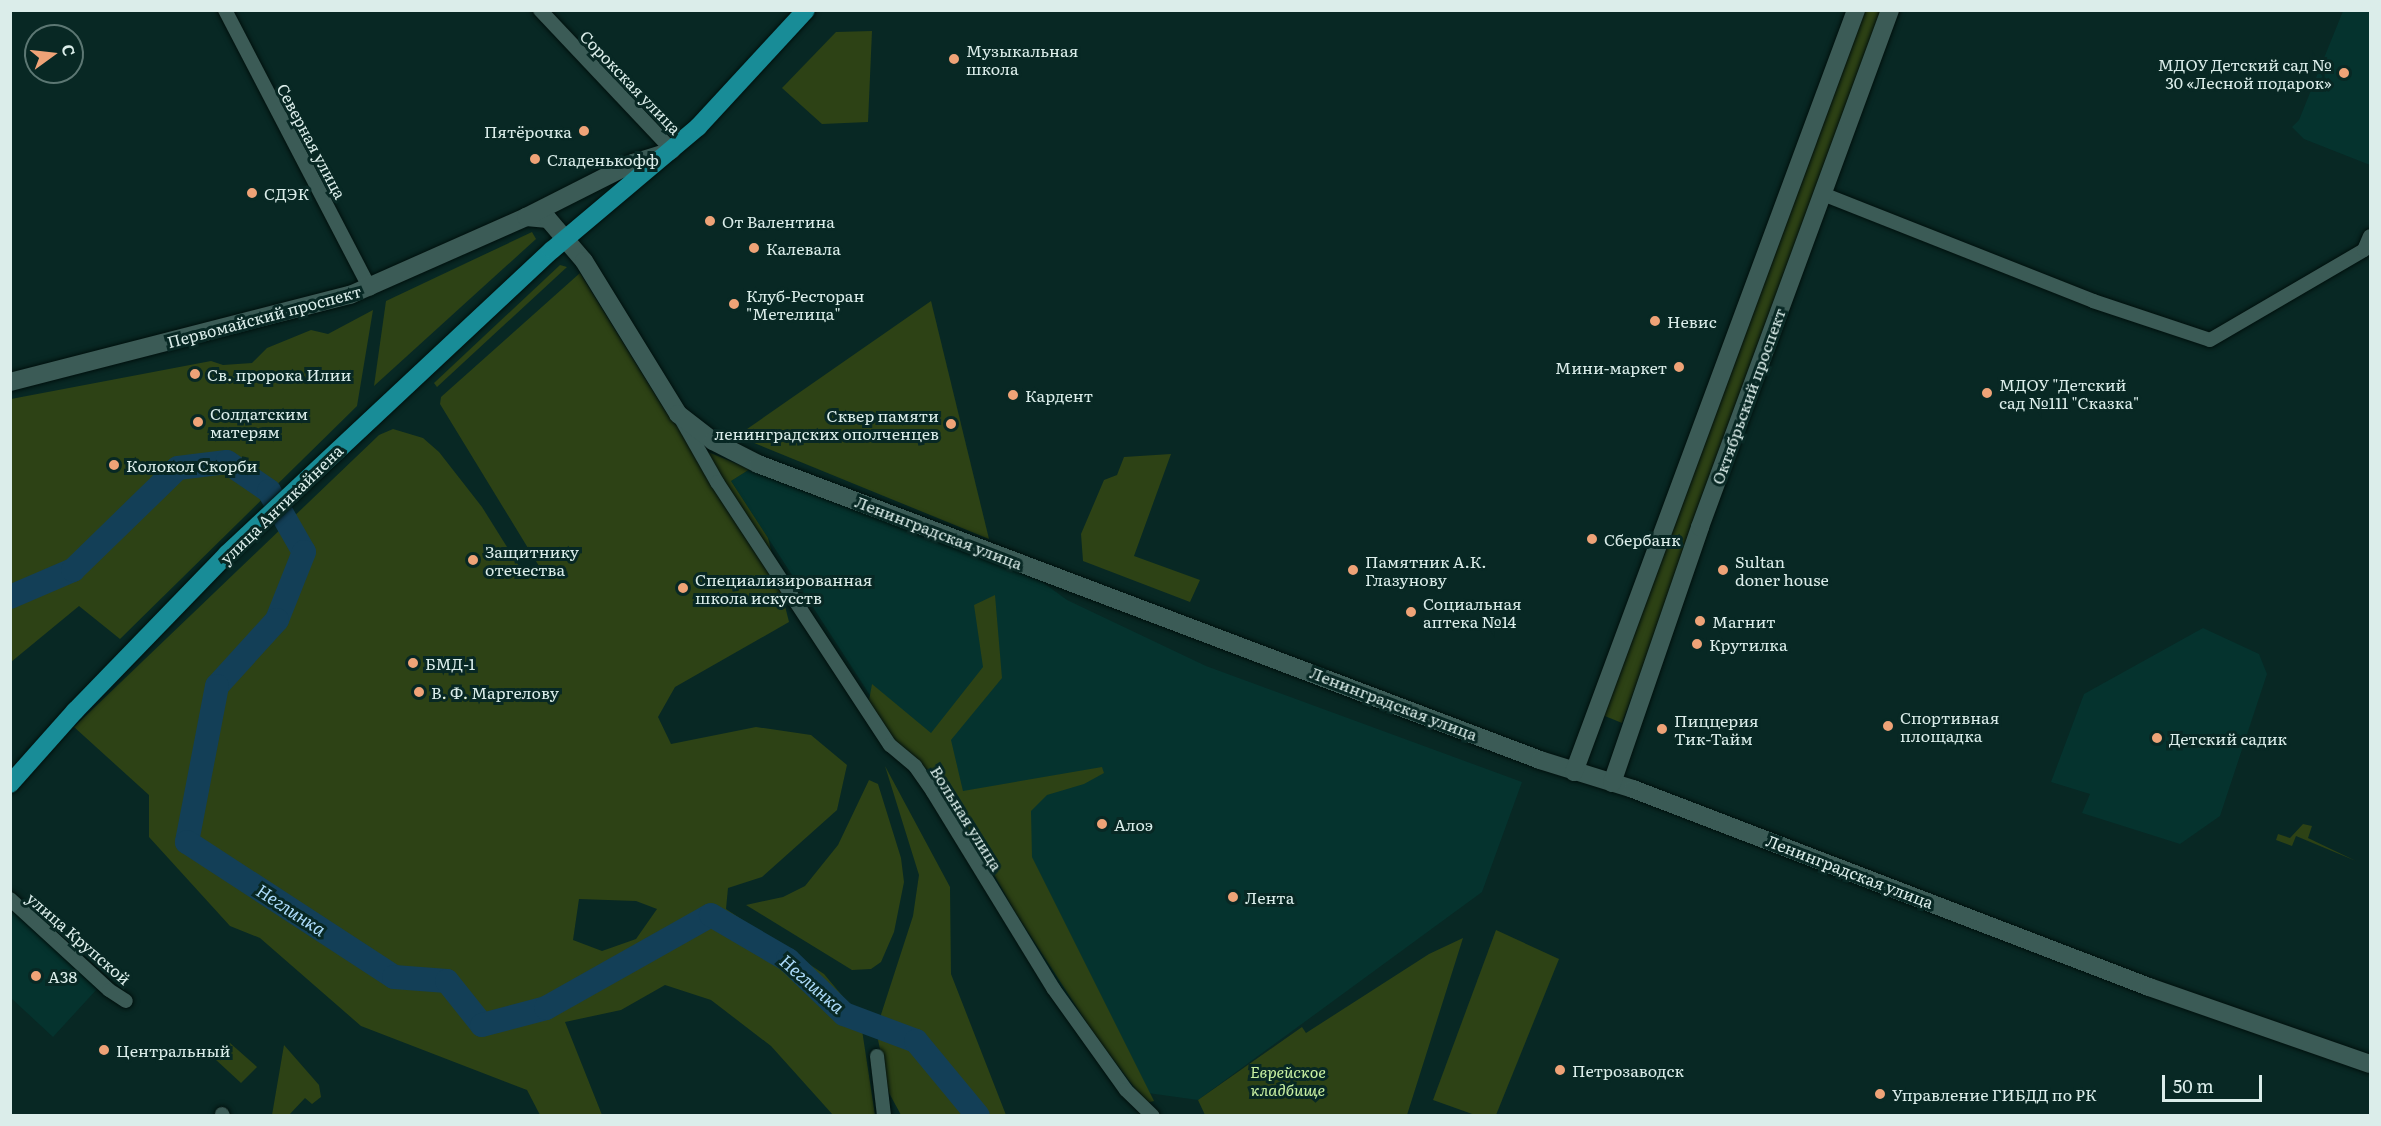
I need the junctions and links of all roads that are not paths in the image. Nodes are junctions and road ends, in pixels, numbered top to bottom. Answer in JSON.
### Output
{"nodes":[{"id":1,"x":225,"y":10,"type":"edge"},
{"id":2,"x":540,"y":10,"type":"edge"},
{"id":3,"x":806,"y":10,"type":"edge"},
{"id":4,"x":1856,"y":10,"type":"edge"},
{"id":5,"x":1890,"y":10,"type":"edge"},
{"id":6,"x":673,"y":150,"type":"junction"},
{"id":7,"x":1823,"y":194,"type":"junction"},
{"id":8,"x":526,"y":217,"type":"junction"},
{"id":9,"x":2370,"y":236,"type":"edge"},
{"id":10,"x":565,"y":239,"type":"junction"},
{"id":11,"x":370,"y":288,"type":"junction"},
{"id":12,"x":10,"y":382,"type":"edge"},
{"id":13,"x":678,"y":414,"type":"junction"},
{"id":14,"x":1574,"y":772,"type":"junction"},
{"id":15,"x":1612,"y":783,"type":"junction"},
{"id":16,"x":10,"y":784,"type":"edge"},
{"id":17,"x":10,"y":899,"type":"edge"},
{"id":18,"x":126,"y":1001,"type":"dead end"},
{"id":19,"x":877,"y":1056,"type":"dead end"},
{"id":20,"x":2367,"y":1067,"type":"edge"},
{"id":21,"x":884,"y":1116,"type":"edge"},
{"id":22,"x":1153,"y":1116,"type":"edge"}],
"edges":[{"from":1,"to":11,"type":"street","name":"Северная улица"},
{"from":2,"to":6,"type":"street","name":"Сорокская улица"},
{"from":3,"to":6,"type":"main road","name":"Первомайский проспект"},
{"from":4,"to":14,"type":"main road","name":"Октябрьский проспект"},
{"from":5,"to":7,"type":"main road","name":"Октябрьский проспект"},
{"from":6,"to":8,"type":"main road","name":"Первомайский проспект"},
{"from":6,"to":10,"type":"main road","name":"Первомайский проспект"},
{"from":7,"to":9,"type":"street"},
{"from":7,"to":15,"type":"main road","name":"Октябрьский проспект"},
{"from":8,"to":10,"type":"main road","name":"Ленинградская улица"},
{"from":8,"to":11,"type":"main road","name":"Первомайский проспект"},
{"from":10,"to":13,"type":"main road","name":"Ленинградская улица"},
{"from":10,"to":16,"type":"main road","name":"улица Антикайнена"},
{"from":11,"to":12,"type":"main road","name":"Первомайский проспект"},
{"from":13,"to":14,"type":"main road","name":"Ленинградская улица"},
{"from":13,"to":22,"type":"street","name":"Вольная улица"},
{"from":14,"to":15,"type":"main road","name":"Ленинградская улица"},
{"from":15,"to":20,"type":"main road","name":"Ленинградская улица"},
{"from":17,"to":18,"type":"street","name":"улица Крупской"},
{"from":19,"to":21,"type":"street"}]}
